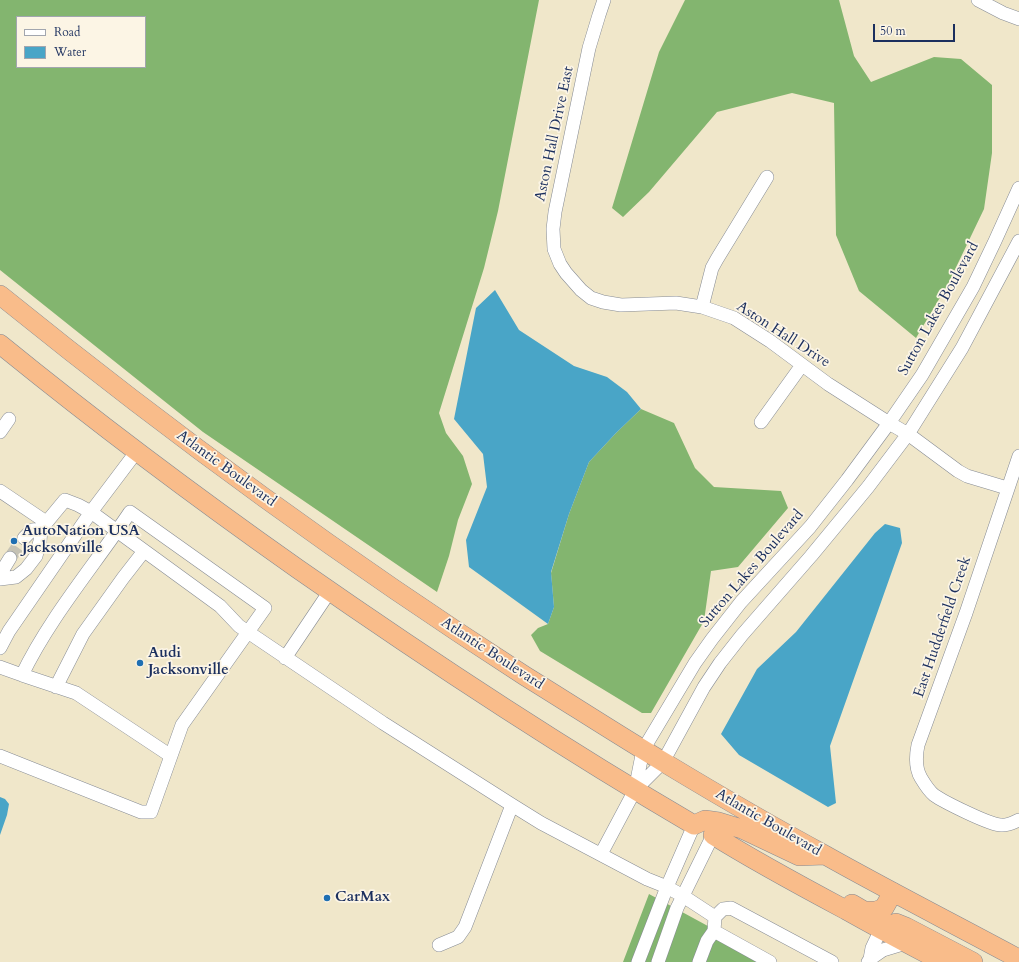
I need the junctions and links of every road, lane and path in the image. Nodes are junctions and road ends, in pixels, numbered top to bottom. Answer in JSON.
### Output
{"nodes":[{"id":1,"x":604,"y":0,"type":"edge"},
{"id":2,"x":978,"y":0,"type":"edge"},
{"id":3,"x":1019,"y":19,"type":"edge"},
{"id":4,"x":767,"y":176,"type":"dead end"},
{"id":5,"x":1019,"y":188,"type":"edge"},
{"id":6,"x":995,"y":241,"type":"junction"},
{"id":7,"x":1018,"y":246,"type":"edge"},
{"id":8,"x":566,"y":273,"type":"joint"},
{"id":9,"x":0,"y":295,"type":"edge"},
{"id":10,"x":702,"y":307,"type":"junction"},
{"id":11,"x":0,"y":344,"type":"edge"},
{"id":12,"x":802,"y":365,"type":"junction"},
{"id":13,"x":9,"y":419,"type":"dead end"},
{"id":14,"x":761,"y":422,"type":"dead end"},
{"id":15,"x":889,"y":424,"type":"junction"},
{"id":16,"x":0,"y":432,"type":"edge"},
{"id":17,"x":908,"y":434,"type":"junction"},
{"id":18,"x":137,"y":451,"type":"junction"},
{"id":19,"x":1019,"y":456,"type":"edge"},
{"id":20,"x":1008,"y":488,"type":"junction"},
{"id":21,"x":0,"y":491,"type":"edge"},
{"id":22,"x":90,"y":512,"type":"junction"},
{"id":23,"x":44,"y":526,"type":"junction"},
{"id":24,"x":117,"y":532,"type":"junction"},
{"id":25,"x":24,"y":538,"type":"tunnel mouth"},
{"id":26,"x":144,"y":551,"type":"junction"},
{"id":27,"x":10,"y":558,"type":"tunnel mouth"},
{"id":28,"x":769,"y":571,"type":"junction"},
{"id":29,"x":0,"y":579,"type":"edge"},
{"id":30,"x":0,"y":584,"type":"edge"},
{"id":31,"x":786,"y":584,"type":"junction"},
{"id":32,"x":0,"y":588,"type":"edge"},
{"id":33,"x":330,"y":591,"type":"junction"},
{"id":34,"x":248,"y":633,"type":"junction"},
{"id":35,"x":0,"y":648,"type":"edge"},
{"id":36,"x":285,"y":658,"type":"junction"},
{"id":37,"x":0,"y":667,"type":"edge"},
{"id":38,"x":22,"y":675,"type":"junction"},
{"id":39,"x":56,"y":687,"type":"junction"},
{"id":40,"x":643,"y":750,"type":"junction"},
{"id":41,"x":0,"y":756,"type":"edge"},
{"id":42,"x":171,"y":756,"type":"junction"},
{"id":43,"x":663,"y":762,"type":"junction"},
{"id":44,"x":635,"y":790,"type":"junction"},
{"id":45,"x":512,"y":805,"type":"junction"},
{"id":46,"x":1019,"y":820,"type":"edge"},
{"id":47,"x":694,"y":825,"type":"junction"},
{"id":48,"x":713,"y":835,"type":"joint"},
{"id":49,"x":601,"y":854,"type":"junction"},
{"id":50,"x":825,"y":855,"type":"junction"},
{"id":51,"x":788,"y":878,"type":"junction"},
{"id":52,"x":667,"y":887,"type":"junction"},
{"id":53,"x":894,"y":892,"type":"junction"},
{"id":54,"x":683,"y":896,"type":"junction"},
{"id":55,"x":715,"y":917,"type":"junction"},
{"id":56,"x":881,"y":929,"type":"junction"},
{"id":57,"x":714,"y":931,"type":"junction"},
{"id":58,"x":906,"y":943,"type":"junction"},
{"id":59,"x":439,"y":945,"type":"dead end"},
{"id":60,"x":1019,"y":959,"type":"edge"},
{"id":61,"x":869,"y":960,"type":"edge"},
{"id":62,"x":638,"y":962,"type":"edge"},
{"id":63,"x":658,"y":962,"type":"edge"},
{"id":64,"x":699,"y":962,"type":"edge"},
{"id":65,"x":770,"y":962,"type":"edge"},
{"id":66,"x":832,"y":962,"type":"edge"},
{"id":67,"x":943,"y":962,"type":"edge"},
{"id":68,"x":973,"y":962,"type":"edge"}],
"edges":[{"from":1,"to":8,"type":"street","name":"Aston Hall Drive East"},
{"from":2,"to":3,"type":"street"},
{"from":4,"to":10,"type":"street"},
{"from":5,"to":6,"type":"street","name":"Sutton Lakes Boulevard"},
{"from":6,"to":7,"type":"street"},
{"from":6,"to":15,"type":"street","name":"Sutton Lakes Boulevard"},
{"from":7,"to":17,"type":"street"},
{"from":8,"to":10,"type":"street","name":"Aston Hall Drive"},
{"from":9,"to":40,"type":"highway","name":"Atlantic Boulevard"},
{"from":10,"to":12,"type":"street","name":"Aston Hall Drive"},
{"from":11,"to":18,"type":"highway"},
{"from":12,"to":14,"type":"street"},
{"from":12,"to":15,"type":"street","name":"Aston Hall Drive"},
{"from":13,"to":16,"type":"street"},
{"from":15,"to":17,"type":"street","name":"Aston Hall Drive"},
{"from":15,"to":28,"type":"street","name":"Sutton Lakes Boulevard"},
{"from":17,"to":20,"type":"street","name":"Aston Hall Drive"},
{"from":17,"to":31,"type":"street"},
{"from":18,"to":22,"type":"street"},
{"from":18,"to":33,"type":"highway"},
{"from":19,"to":20,"type":"street","name":"East Hudderfield Creek"},
{"from":20,"to":46,"type":"street","name":"East Hudderfield Creek"},
{"from":21,"to":23,"type":"street"},
{"from":22,"to":23,"type":"street"},
{"from":22,"to":24,"type":"street"},
{"from":22,"to":35,"type":"street"},
{"from":23,"to":25,"type":"street"},
{"from":23,"to":29,"type":"street"},
{"from":24,"to":26,"type":"street"},
{"from":24,"to":34,"type":"street"},
{"from":24,"to":38,"type":"street"},
{"from":26,"to":34,"type":"street"},
{"from":26,"to":39,"type":"street"},
{"from":27,"to":29,"type":"street"},
{"from":28,"to":31,"type":"street"},
{"from":28,"to":40,"type":"street","name":"Sutton Lakes Boulevard"},
{"from":30,"to":32,"type":"street"},
{"from":31,"to":43,"type":"street"},
{"from":33,"to":36,"type":"street"},
{"from":33,"to":44,"type":"highway"},
{"from":34,"to":36,"type":"street"},
{"from":34,"to":42,"type":"street"},
{"from":36,"to":45,"type":"street"},
{"from":37,"to":38,"type":"street"},
{"from":38,"to":39,"type":"street"},
{"from":39,"to":42,"type":"street"},
{"from":40,"to":43,"type":"highway","name":"Atlantic Boulevard"},
{"from":40,"to":44,"type":"street","name":"Sutton Lakes Boulevard"},
{"from":41,"to":42,"type":"street"},
{"from":43,"to":44,"type":"street"},
{"from":43,"to":50,"type":"highway","name":"Atlantic Boulevard"},
{"from":44,"to":47,"type":"highway"},
{"from":44,"to":49,"type":"street"},
{"from":45,"to":49,"type":"street"},
{"from":45,"to":59,"type":"street"},
{"from":47,"to":50,"type":"highway"},
{"from":47,"to":52,"type":"street"},
{"from":48,"to":51,"type":"highway"},
{"from":48,"to":54,"type":"street"},
{"from":49,"to":52,"type":"street"},
{"from":50,"to":53,"type":"highway","name":"Atlantic Boulevard"},
{"from":51,"to":53,"type":"highway"},
{"from":51,"to":56,"type":"highway"},
{"from":52,"to":54,"type":"street"},
{"from":52,"to":62,"type":"street"},
{"from":53,"to":60,"type":"highway","name":"Atlantic Boulevard"},
{"from":54,"to":55,"type":"street"},
{"from":54,"to":63,"type":"street"},
{"from":55,"to":57,"type":"street"},
{"from":55,"to":66,"type":"street"},
{"from":56,"to":58,"type":"highway"},
{"from":56,"to":61,"type":"street"},
{"from":56,"to":68,"type":"highway"},
{"from":57,"to":64,"type":"street"},
{"from":57,"to":65,"type":"street"},
{"from":58,"to":61,"type":"street"},
{"from":58,"to":67,"type":"highway"}]}
